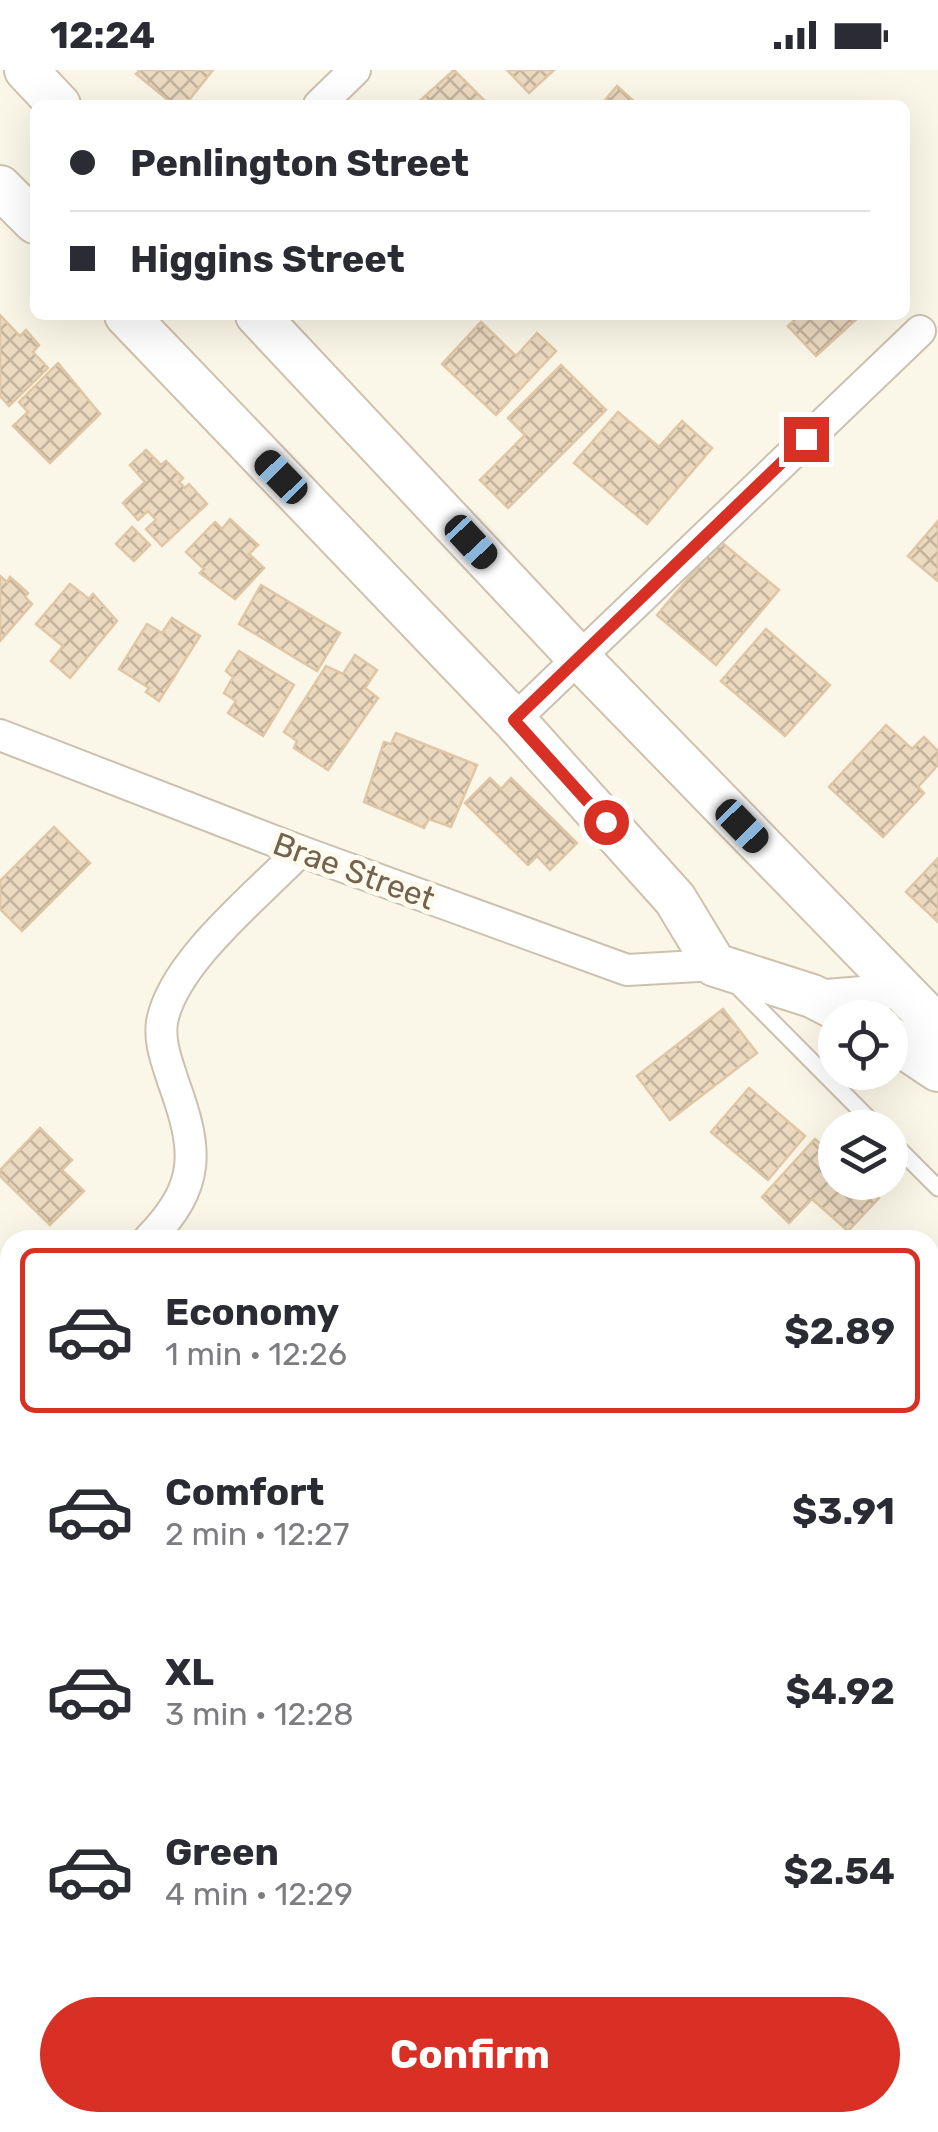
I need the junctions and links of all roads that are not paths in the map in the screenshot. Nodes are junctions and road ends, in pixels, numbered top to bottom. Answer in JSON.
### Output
{"nodes":[{"id":1,"x":26,"y":70,"type":"edge"},
{"id":2,"x":355,"y":70,"type":"edge"},
{"id":3,"x":54,"y":100,"type":"edge"},
{"id":4,"x":324,"y":100,"type":"edge"},
{"id":5,"x":0,"y":187,"type":"edge"},
{"id":6,"x":30,"y":217,"type":"edge"},
{"id":7,"x":131,"y":320,"type":"edge"},
{"id":8,"x":263,"y":320,"type":"edge"},
{"id":9,"x":920,"y":330,"type":"dead end"},
{"id":10,"x":578,"y":656,"type":"junction"},
{"id":11,"x":514,"y":720,"type":"junction"},
{"id":12,"x":0,"y":735,"type":"edge"},
{"id":13,"x":300,"y":852,"type":"junction"},
{"id":14,"x":715,"y":965,"type":"junction"},
{"id":15,"x":812,"y":996,"type":"junction"},
{"id":16,"x":907,"y":996,"type":"junction"},
{"id":17,"x":820,"y":1000,"type":"edge"},
{"id":18,"x":938,"y":1027,"type":"edge"},
{"id":19,"x":908,"y":1050,"type":"edge"},
{"id":20,"x":938,"y":1070,"type":"edge"},
{"id":21,"x":860,"y":1110,"type":"edge"},
{"id":22,"x":908,"y":1158,"type":"edge"},
{"id":23,"x":938,"y":1188,"type":"edge"},
{"id":24,"x":156,"y":1230,"type":"edge"}],
"edges":[{"from":1,"to":3,"type":"street"},
{"from":2,"to":4,"type":"street"},
{"from":5,"to":6,"type":"street"},
{"from":7,"to":11,"type":"street"},
{"from":8,"to":10,"type":"street"},
{"from":9,"to":10,"type":"street"},
{"from":10,"to":11,"type":"street"},
{"from":10,"to":16,"type":"street"},
{"from":11,"to":14,"type":"street"},
{"from":12,"to":13,"type":"street","name":"Brae Street"},
{"from":13,"to":14,"type":"street","name":"Brae Street"},
{"from":13,"to":24,"type":"street"},
{"from":14,"to":15,"type":"street"},
{"from":14,"to":21,"type":"lane"},
{"from":15,"to":16,"type":"street"},
{"from":15,"to":17,"type":"street"},
{"from":16,"to":18,"type":"street"},
{"from":19,"to":20,"type":"street"},
{"from":22,"to":23,"type":"lane"}]}
